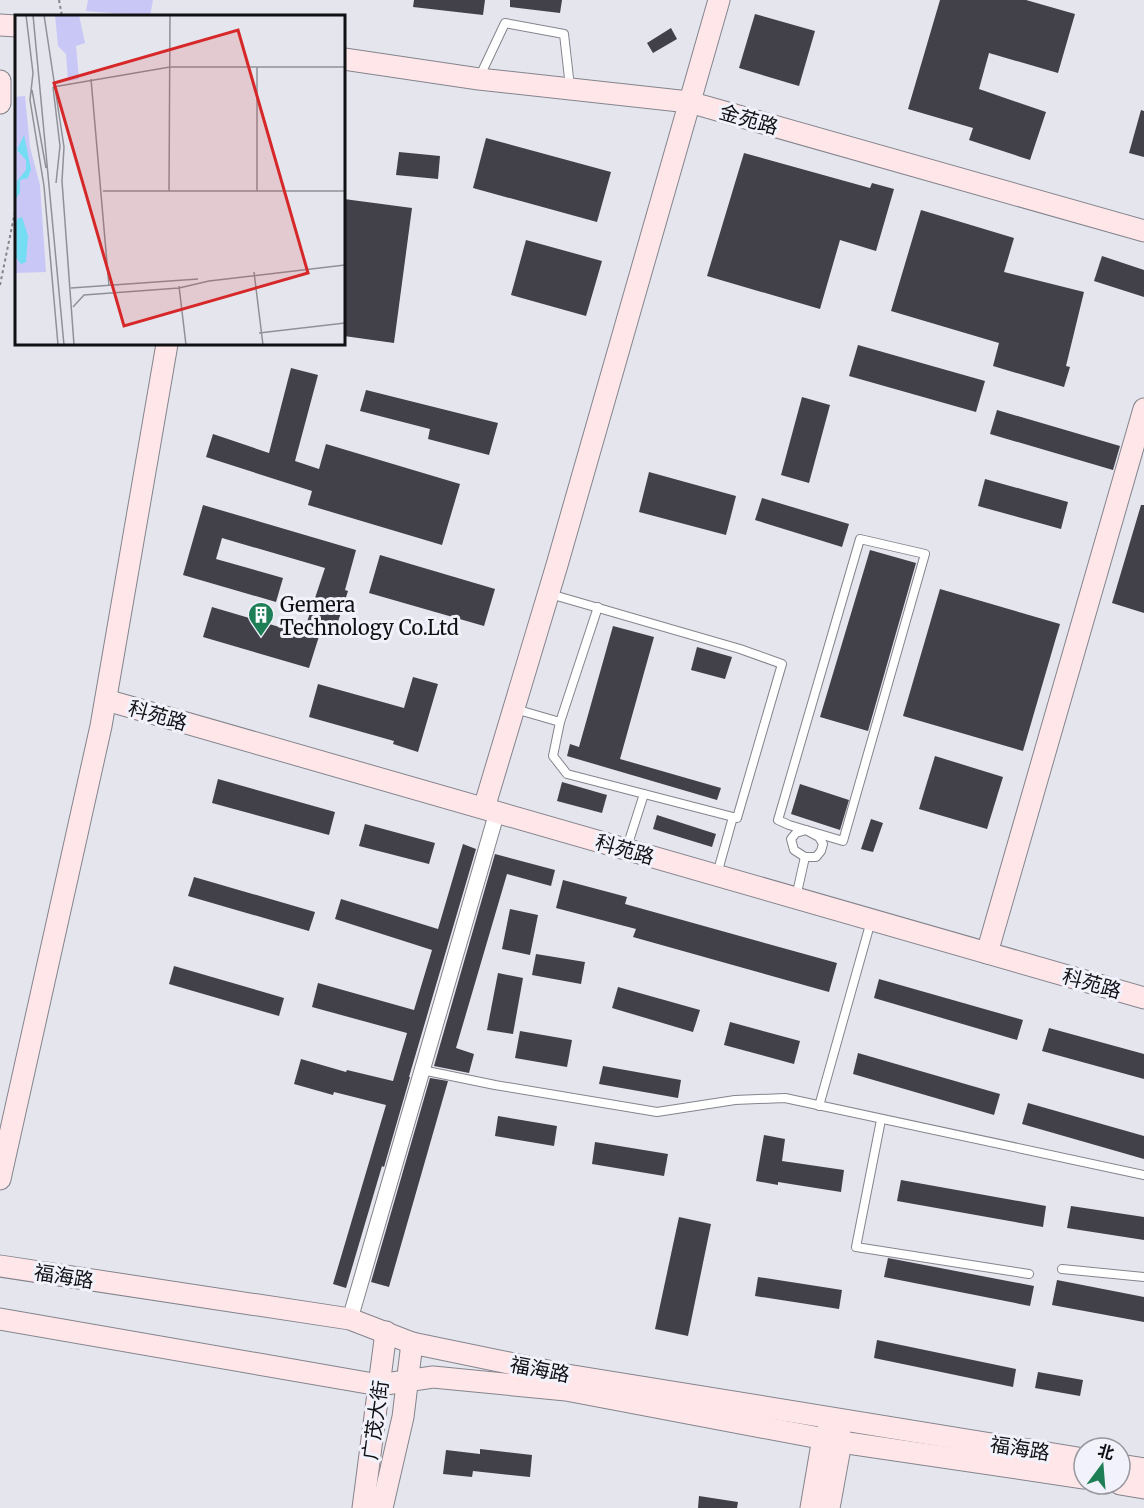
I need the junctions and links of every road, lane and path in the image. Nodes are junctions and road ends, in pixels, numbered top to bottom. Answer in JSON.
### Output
{"nodes":[{"id":1,"x":59,"y":0,"type":"edge"},
{"id":2,"x":719,"y":0,"type":"edge"},
{"id":3,"x":62,"y":15,"type":"edge"},
{"id":4,"x":345,"y":59,"type":"edge"},
{"id":5,"x":478,"y":79,"type":"junction"},
{"id":6,"x":0,"y":81,"type":"edge"},
{"id":7,"x":570,"y":88,"type":"junction"},
{"id":8,"x":689,"y":102,"type":"junction"},
{"id":9,"x":0,"y":104,"type":"edge"},
{"id":10,"x":15,"y":212,"type":"edge"},
{"id":11,"x":1144,"y":231,"type":"edge"},
{"id":12,"x":0,"y":285,"type":"edge"},
{"id":13,"x":167,"y":345,"type":"edge"},
{"id":14,"x":1144,"y":409,"type":"edge"},
{"id":15,"x":548,"y":593,"type":"junction"},
{"id":16,"x":598,"y":607,"type":"junction"},
{"id":17,"x":106,"y":700,"type":"junction"},
{"id":18,"x":513,"y":708,"type":"junction"},
{"id":19,"x":560,"y":722,"type":"junction"},
{"id":20,"x":644,"y":794,"type":"junction"},
{"id":21,"x":490,"y":810,"type":"junction"},
{"id":22,"x":733,"y":818,"type":"junction"},
{"id":23,"x":806,"y":830,"type":"junction"},
{"id":24,"x":627,"y":850,"type":"junction"},
{"id":25,"x":805,"y":857,"type":"junction"},
{"id":26,"x":717,"y":876,"type":"junction"},
{"id":27,"x":796,"y":898,"type":"junction"},
{"id":28,"x":871,"y":920,"type":"junction"},
{"id":29,"x":987,"y":953,"type":"junction"},
{"id":30,"x":1144,"y":998,"type":"edge"},
{"id":31,"x":422,"y":1071,"type":"junction"},
{"id":32,"x":819,"y":1106,"type":"junction"},
{"id":33,"x":881,"y":1120,"type":"junction"},
{"id":34,"x":1144,"y":1176,"type":"edge"},
{"id":35,"x":0,"y":1179,"type":"edge"},
{"id":36,"x":0,"y":1266,"type":"edge"},
{"id":37,"x":1062,"y":1269,"type":"dead end"},
{"id":38,"x":1029,"y":1274,"type":"dead end"},
{"id":39,"x":1144,"y":1277,"type":"edge"},
{"id":40,"x":0,"y":1319,"type":"edge"},
{"id":41,"x":350,"y":1319,"type":"junction"},
{"id":42,"x":386,"y":1332,"type":"junction"},
{"id":43,"x":412,"y":1343,"type":"junction"},
{"id":44,"x":407,"y":1382,"type":"junction"},
{"id":45,"x":379,"y":1385,"type":"junction"},
{"id":46,"x":837,"y":1417,"type":"junction"},
{"id":47,"x":832,"y":1440,"type":"junction"},
{"id":48,"x":1072,"y":1457,"type":"edge"},
{"id":49,"x":1072,"y":1476,"type":"edge"},
{"id":50,"x":363,"y":1508,"type":"edge"},
{"id":51,"x":382,"y":1508,"type":"edge"},
{"id":52,"x":811,"y":1508,"type":"edge"},
{"id":53,"x":829,"y":1508,"type":"edge"}],
"edges":[{"from":1,"to":3,"type":"path"},
{"from":2,"to":8,"type":"street"},
{"from":4,"to":5,"type":"street","name":"金苑路"},
{"from":5,"to":7,"type":"street","name":"金苑路"},
{"from":5,"to":7,"type":"lane"},
{"from":6,"to":9,"type":"street"},
{"from":7,"to":8,"type":"street","name":"金苑路"},
{"from":8,"to":11,"type":"street","name":"金苑路"},
{"from":8,"to":15,"type":"street"},
{"from":10,"to":12,"type":"path"},
{"from":13,"to":17,"type":"street"},
{"from":14,"to":29,"type":"street"},
{"from":15,"to":16,"type":"lane"},
{"from":15,"to":18,"type":"street"},
{"from":16,"to":19,"type":"lane"},
{"from":16,"to":22,"type":"lane"},
{"from":17,"to":21,"type":"street","name":"科苑路"},
{"from":17,"to":35,"type":"street"},
{"from":18,"to":19,"type":"lane"},
{"from":18,"to":21,"type":"street"},
{"from":19,"to":20,"type":"lane"},
{"from":20,"to":22,"type":"lane"},
{"from":20,"to":24,"type":"lane"},
{"from":21,"to":24,"type":"street","name":"科苑路"},
{"from":21,"to":31,"type":"street"},
{"from":22,"to":26,"type":"lane"},
{"from":23,"to":23,"type":"lane"},
{"from":23,"to":25,"type":"lane"},
{"from":23,"to":25,"type":"lane"},
{"from":24,"to":26,"type":"street","name":"科苑路"},
{"from":25,"to":27,"type":"lane"},
{"from":26,"to":27,"type":"street","name":"科苑路"},
{"from":27,"to":28,"type":"street","name":"科苑路"},
{"from":28,"to":29,"type":"street","name":"科苑路"},
{"from":28,"to":32,"type":"lane"},
{"from":29,"to":30,"type":"street","name":"科苑路"},
{"from":31,"to":32,"type":"lane"},
{"from":31,"to":41,"type":"street"},
{"from":32,"to":33,"type":"lane"},
{"from":33,"to":34,"type":"lane"},
{"from":33,"to":38,"type":"lane"},
{"from":36,"to":41,"type":"street","name":"福海路"},
{"from":37,"to":39,"type":"lane"},
{"from":40,"to":45,"type":"street","name":"福海路"},
{"from":41,"to":42,"type":"street","name":"福海路"},
{"from":42,"to":43,"type":"street","name":"福海路"},
{"from":42,"to":45,"type":"street","name":"广茂大街"},
{"from":43,"to":44,"type":"street","name":"广茂大街"},
{"from":43,"to":46,"type":"street","name":"福海路"},
{"from":44,"to":45,"type":"street","name":"福海路"},
{"from":44,"to":47,"type":"street","name":"福海路"},
{"from":44,"to":51,"type":"street","name":"广茂大街"},
{"from":45,"to":50,"type":"street","name":"广茂大街"},
{"from":46,"to":47,"type":"street"},
{"from":46,"to":48,"type":"street","name":"福海路"},
{"from":47,"to":49,"type":"street","name":"福海路"},
{"from":47,"to":52,"type":"street"},
{"from":47,"to":53,"type":"street"}]}
